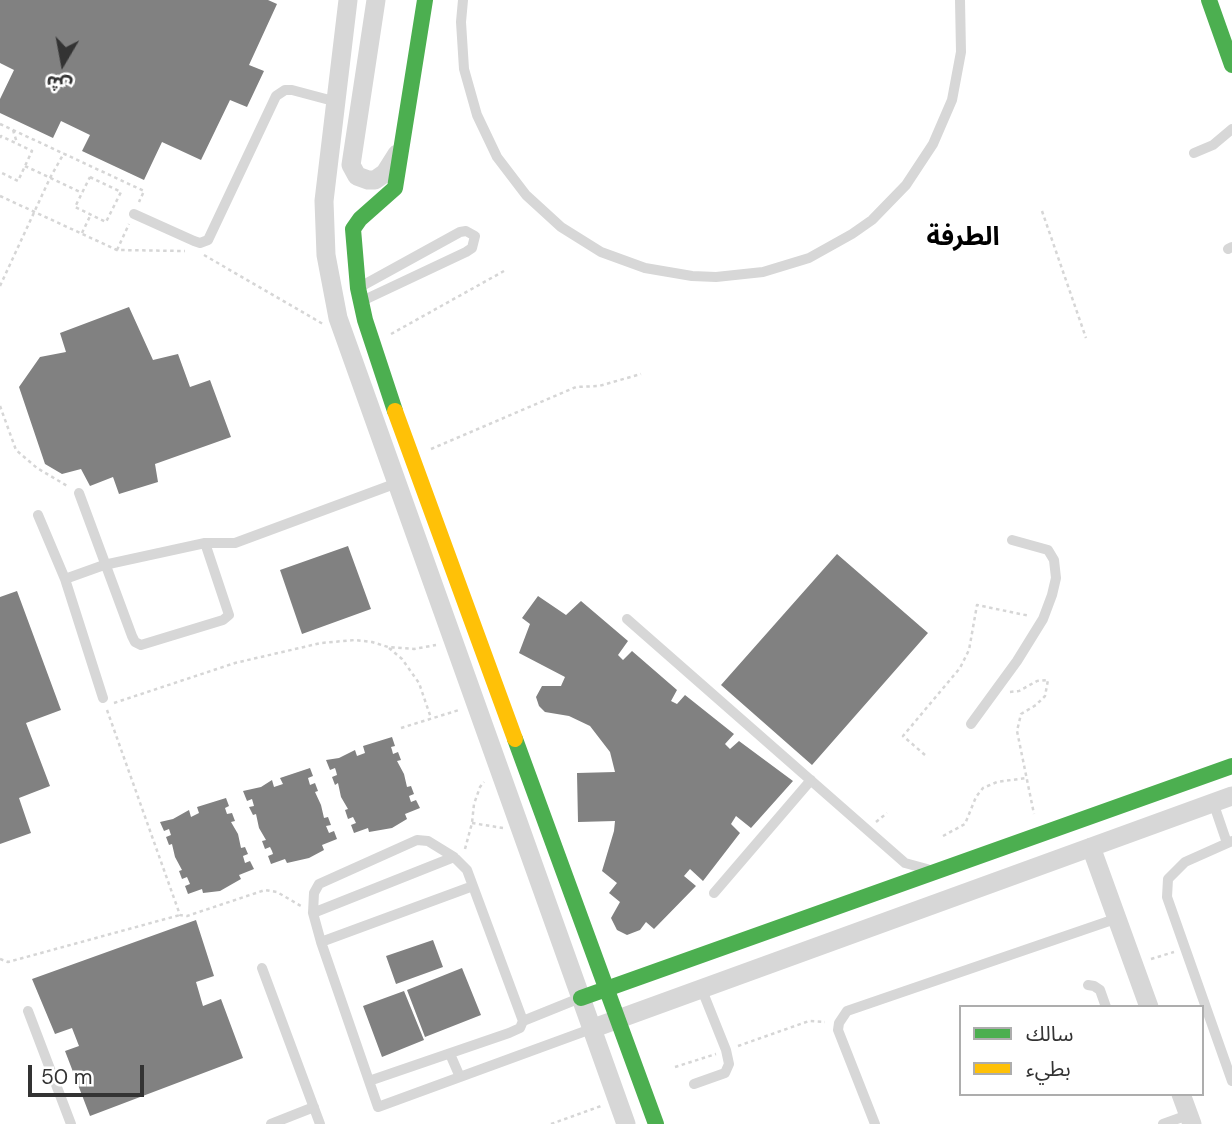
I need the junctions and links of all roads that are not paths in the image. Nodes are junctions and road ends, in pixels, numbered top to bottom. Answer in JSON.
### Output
{"nodes":[{"id":1,"x":348,"y":0,"type":"edge"},
{"id":2,"x":376,"y":0,"type":"edge"},
{"id":3,"x":425,"y":0,"type":"edge"},
{"id":4,"x":463,"y":0,"type":"edge"},
{"id":5,"x":960,"y":0,"type":"edge"},
{"id":6,"x":1209,"y":0,"type":"edge"},
{"id":7,"x":1232,"y":65,"type":"edge"},
{"id":8,"x":337,"y":102,"type":"junction"},
{"id":9,"x":1232,"y":129,"type":"edge"},
{"id":10,"x":402,"y":148,"type":"junction"},
{"id":11,"x":1194,"y":153,"type":"dead end"},
{"id":12,"x":134,"y":214,"type":"road end"},
{"id":13,"x":360,"y":295,"type":"junction"},
{"id":14,"x":398,"y":419,"type":"junction"},
{"id":15,"x":375,"y":426,"type":"junction"},
{"id":16,"x":397,"y":483,"type":"junction"},
{"id":17,"x":79,"y":493,"type":"road end"},
{"id":18,"x":38,"y":516,"type":"dead end"},
{"id":19,"x":1012,"y":540,"type":"dead end"},
{"id":20,"x":205,"y":543,"type":"junction"},
{"id":21,"x":104,"y":565,"type":"junction"},
{"id":22,"x":65,"y":579,"type":"junction"},
{"id":23,"x":627,"y":619,"type":"dead end"},
{"id":24,"x":103,"y":698,"type":"dead end"},
{"id":25,"x":971,"y":724,"type":"dead end"},
{"id":26,"x":1232,"y":766,"type":"edge"},
{"id":27,"x":811,"y":780,"type":"junction"},
{"id":28,"x":1227,"y":799,"type":"edge"},
{"id":29,"x":1098,"y":815,"type":"junction"},
{"id":30,"x":1070,"y":824,"type":"junction"},
{"id":31,"x":1230,"y":842,"type":"edge"},
{"id":32,"x":1093,"y":847,"type":"junction"},
{"id":33,"x":458,"y":860,"type":"junction"},
{"id":34,"x":937,"y":872,"type":"junction"},
{"id":35,"x":473,"y":886,"type":"junction"},
{"id":36,"x":714,"y":893,"type":"dead end"},
{"id":37,"x":834,"y":909,"type":"junction"},
{"id":38,"x":313,"y":913,"type":"junction"},
{"id":39,"x":1118,"y":918,"type":"junction"},
{"id":40,"x":844,"y":938,"type":"junction"},
{"id":41,"x":321,"y":942,"type":"junction"},
{"id":42,"x":262,"y":968,"type":"dead end"},
{"id":43,"x":1088,"y":985,"type":"dead end"},
{"id":44,"x":606,"y":990,"type":"junction"},
{"id":45,"x":702,"y":990,"type":"junction"},
{"id":46,"x":581,"y":998,"type":"junction"},
{"id":47,"x":1105,"y":1005,"type":"edge"},
{"id":48,"x":1148,"y":1005,"type":"edge"},
{"id":49,"x":28,"y":1011,"type":"dead end"},
{"id":50,"x":618,"y":1020,"type":"junction"},
{"id":51,"x":523,"y":1021,"type":"junction"},
{"id":52,"x":591,"y":1029,"type":"junction"},
{"id":53,"x":450,"y":1054,"type":"junction"},
{"id":54,"x":632,"y":1060,"type":"junction"},
{"id":55,"x":606,"y":1069,"type":"junction"},
{"id":56,"x":460,"y":1077,"type":"junction"},
{"id":57,"x":369,"y":1081,"type":"junction"},
{"id":58,"x":1232,"y":1081,"type":"edge"},
{"id":59,"x":694,"y":1084,"type":"dead end"},
{"id":60,"x":1182,"y":1096,"type":"edge"},
{"id":61,"x":314,"y":1107,"type":"junction"},
{"id":62,"x":1190,"y":1119,"type":"edge"},
{"id":63,"x":71,"y":1124,"type":"edge"},
{"id":64,"x":271,"y":1124,"type":"edge"},
{"id":65,"x":320,"y":1124,"type":"edge"},
{"id":66,"x":626,"y":1124,"type":"edge"},
{"id":67,"x":656,"y":1124,"type":"edge"},
{"id":68,"x":875,"y":1124,"type":"edge"},
{"id":69,"x":1163,"y":1124,"type":"edge"}],
"edges":[{"from":1,"to":8,"type":"street"},
{"from":2,"to":10,"type":"street"},
{"from":3,"to":10,"type":"street"},
{"from":4,"to":5,"type":"lane"},
{"from":6,"to":7,"type":"street"},
{"from":8,"to":12,"type":"lane"},
{"from":8,"to":15,"type":"street"},
{"from":9,"to":11,"type":"lane"},
{"from":10,"to":13,"type":"street"},
{"from":13,"to":13,"type":"lane"},
{"from":13,"to":14,"type":"street"},
{"from":14,"to":15,"type":"street"},
{"from":14,"to":44,"type":"street"},
{"from":15,"to":16,"type":"street"},
{"from":16,"to":20,"type":"lane"},
{"from":16,"to":46,"type":"street"},
{"from":17,"to":21,"type":"lane"},
{"from":18,"to":22,"type":"lane"},
{"from":19,"to":25,"type":"lane"},
{"from":20,"to":21,"type":"lane"},
{"from":20,"to":21,"type":"lane"},
{"from":21,"to":22,"type":"lane"},
{"from":22,"to":24,"type":"lane"},
{"from":23,"to":27,"type":"lane"},
{"from":26,"to":29,"type":"street"},
{"from":27,"to":34,"type":"lane"},
{"from":27,"to":36,"type":"lane"},
{"from":28,"to":31,"type":"lane"},
{"from":28,"to":32,"type":"street"},
{"from":29,"to":30,"type":"street"},
{"from":29,"to":32,"type":"street"},
{"from":30,"to":32,"type":"street"},
{"from":30,"to":34,"type":"street"},
{"from":31,"to":58,"type":"lane"},
{"from":32,"to":39,"type":"street"},
{"from":32,"to":40,"type":"street"},
{"from":33,"to":35,"type":"lane"},
{"from":33,"to":38,"type":"lane"},
{"from":33,"to":38,"type":"lane"},
{"from":34,"to":37,"type":"street"},
{"from":35,"to":41,"type":"lane"},
{"from":35,"to":51,"type":"lane"},
{"from":37,"to":40,"type":"street"},
{"from":37,"to":44,"type":"street"},
{"from":38,"to":41,"type":"lane"},
{"from":39,"to":48,"type":"street"},
{"from":39,"to":68,"type":"lane"},
{"from":40,"to":45,"type":"street"},
{"from":41,"to":57,"type":"lane"},
{"from":42,"to":61,"type":"lane"},
{"from":43,"to":47,"type":"lane"},
{"from":44,"to":46,"type":"street"},
{"from":44,"to":50,"type":"street"},
{"from":45,"to":50,"type":"street"},
{"from":45,"to":59,"type":"lane"},
{"from":46,"to":51,"type":"lane"},
{"from":46,"to":52,"type":"street"},
{"from":49,"to":63,"type":"lane"},
{"from":50,"to":52,"type":"street"},
{"from":50,"to":54,"type":"street"},
{"from":51,"to":53,"type":"lane"},
{"from":52,"to":55,"type":"street"},
{"from":52,"to":56,"type":"lane"},
{"from":53,"to":56,"type":"lane"},
{"from":53,"to":57,"type":"lane"},
{"from":54,"to":55,"type":"street"},
{"from":54,"to":67,"type":"street"},
{"from":55,"to":66,"type":"street"},
{"from":56,"to":57,"type":"lane"},
{"from":60,"to":62,"type":"street"},
{"from":61,"to":64,"type":"lane"},
{"from":61,"to":65,"type":"lane"},
{"from":62,"to":69,"type":"lane"}]}
